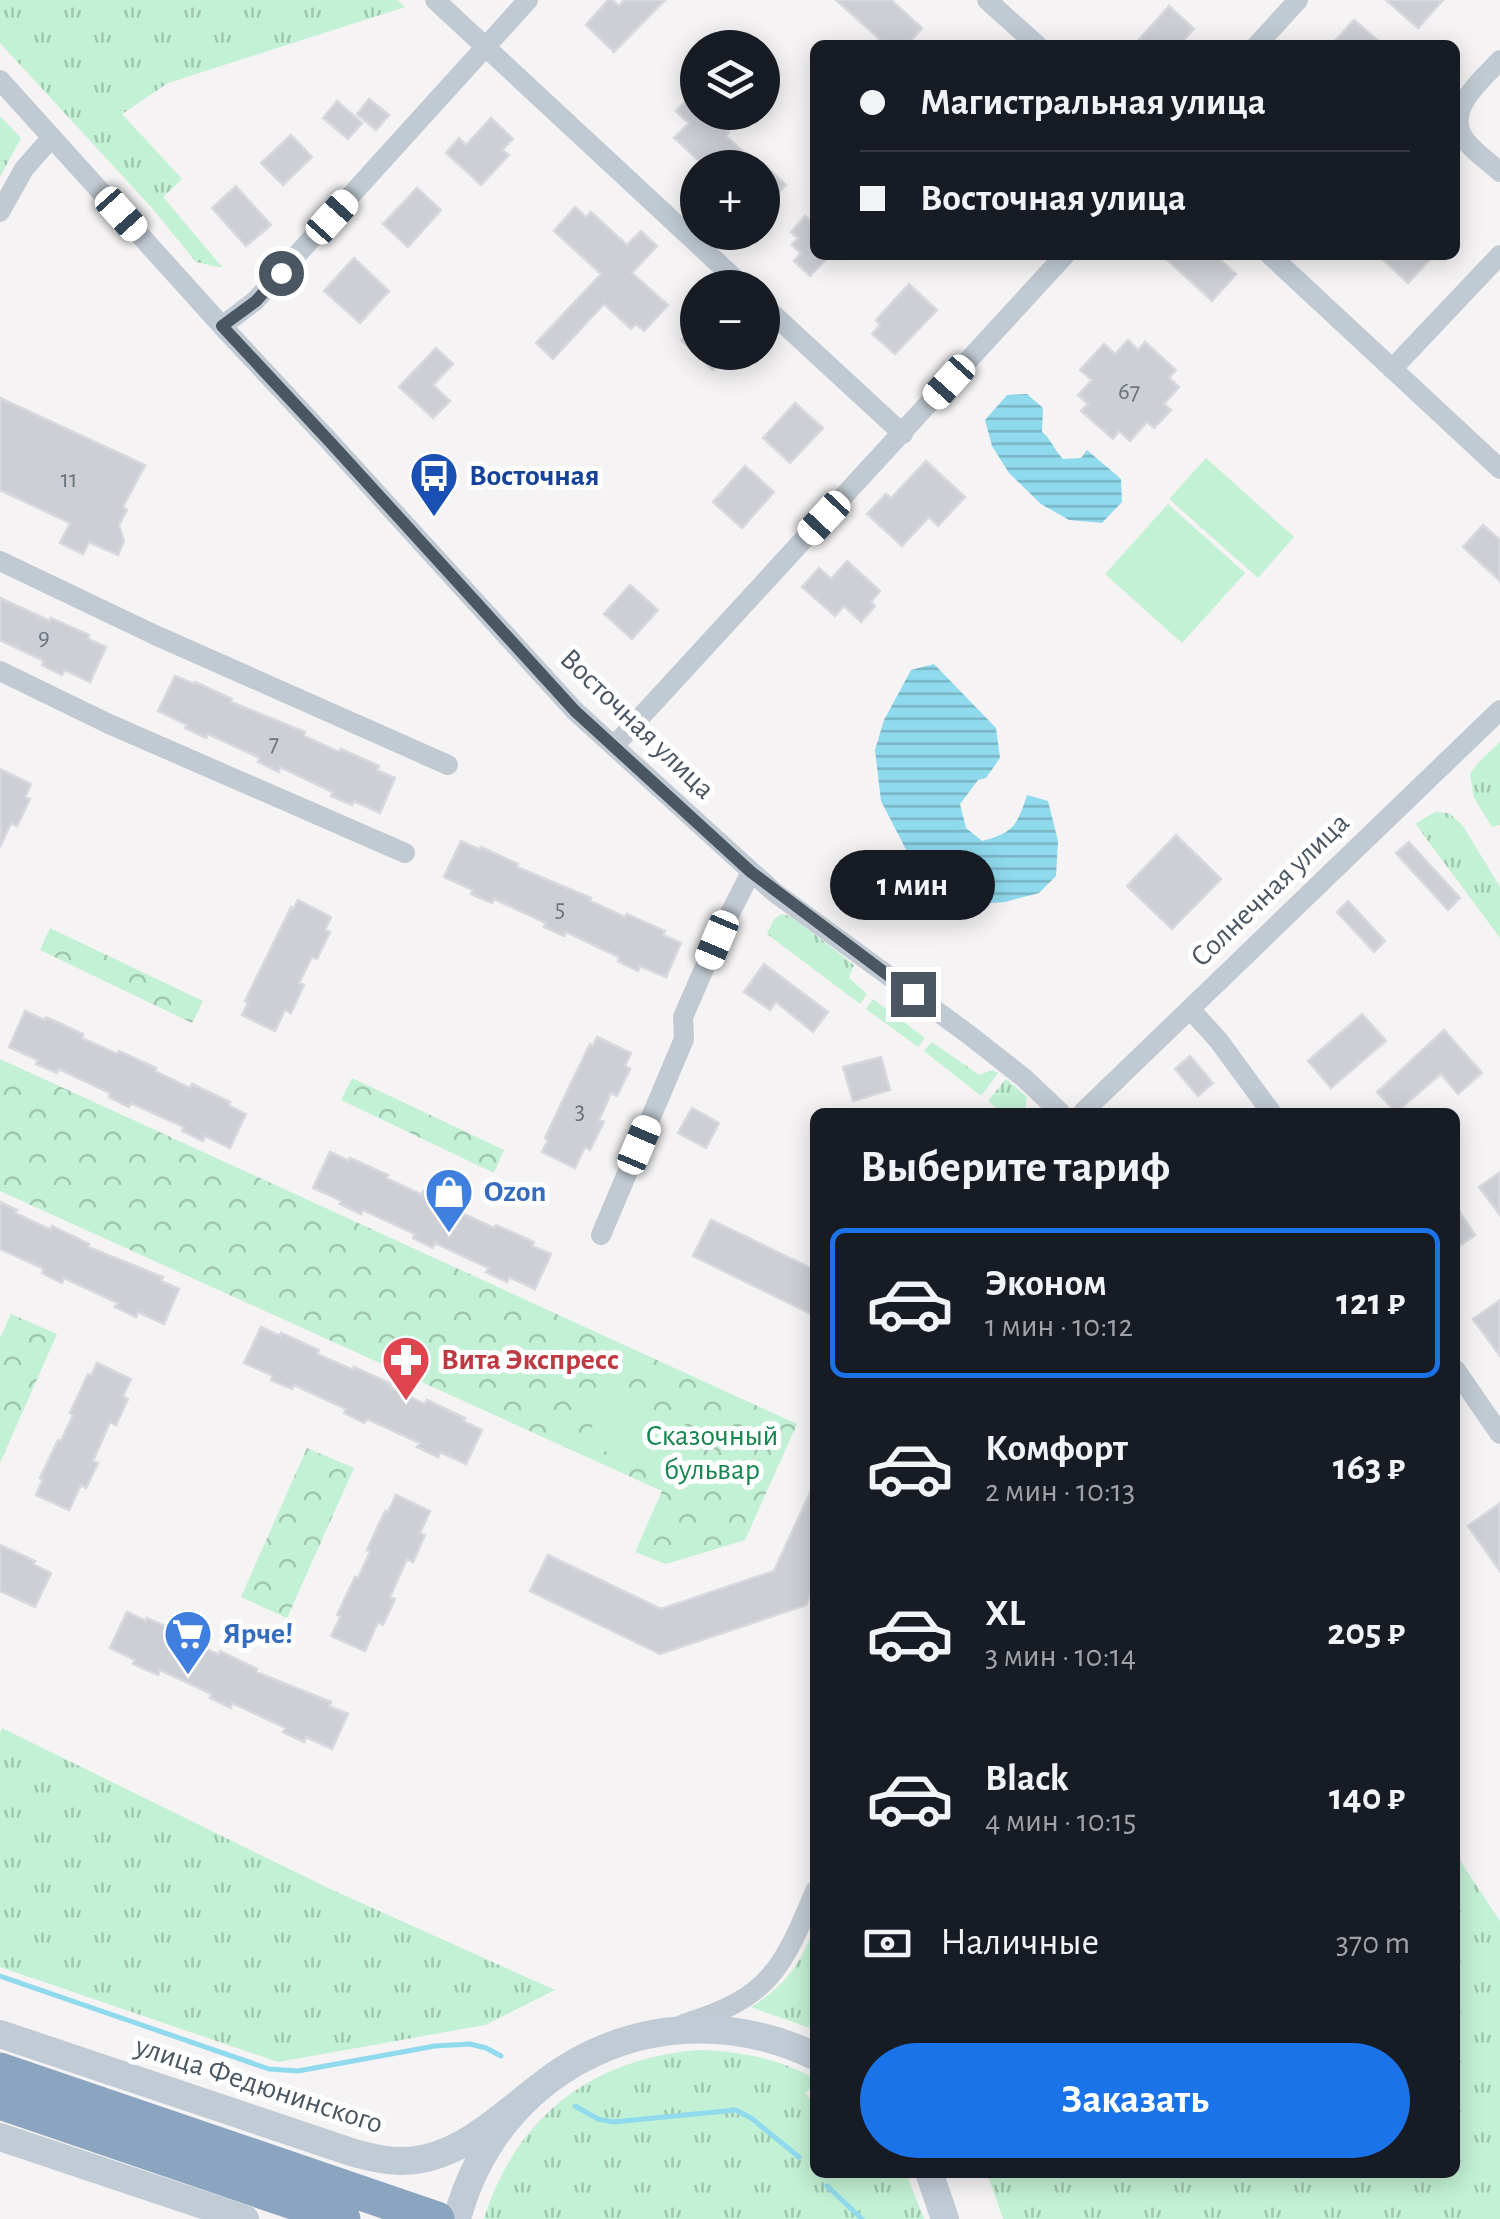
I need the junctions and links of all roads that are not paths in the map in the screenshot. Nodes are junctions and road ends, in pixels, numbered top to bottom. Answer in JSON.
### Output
{"nodes":[{"id":1,"x":435,"y":0,"type":"edge"},
{"id":2,"x":528,"y":0,"type":"edge"},
{"id":3,"x":987,"y":0,"type":"edge"},
{"id":4,"x":1298,"y":0,"type":"edge"},
{"id":5,"x":1031,"y":40,"type":"edge"},
{"id":6,"x":1262,"y":40,"type":"edge"},
{"id":7,"x":485,"y":48,"type":"junction"},
{"id":8,"x":1500,"y":60,"type":"edge"},
{"id":9,"x":0,"y":80,"type":"edge"},
{"id":10,"x":1460,"y":112,"type":"edge"},
{"id":11,"x":1460,"y":127,"type":"edge"},
{"id":12,"x":52,"y":137,"type":"junction"},
{"id":13,"x":1500,"y":172,"type":"edge"},
{"id":14,"x":0,"y":212,"type":"edge"},
{"id":15,"x":1500,"y":255,"type":"edge"},
{"id":16,"x":1060,"y":260,"type":"edge"},
{"id":17,"x":1275,"y":260,"type":"edge"},
{"id":18,"x":726,"y":270,"type":"edge"},
{"id":19,"x":780,"y":321,"type":"edge"},
{"id":20,"x":222,"y":326,"type":"junction"},
{"id":21,"x":1392,"y":369,"type":"junction"},
{"id":22,"x":903,"y":434,"type":"junction"},
{"id":23,"x":1500,"y":469,"type":"edge"},
{"id":24,"x":0,"y":561,"type":"edge"},
{"id":25,"x":0,"y":671,"type":"edge"},
{"id":26,"x":1500,"y":710,"type":"edge"},
{"id":27,"x":614,"y":746,"type":"junction"},
{"id":28,"x":448,"y":765,"type":"dead end"},
{"id":29,"x":405,"y":853,"type":"dead end"},
{"id":30,"x":751,"y":872,"type":"junction"},
{"id":31,"x":1190,"y":1009,"type":"junction"},
{"id":32,"x":1056,"y":1108,"type":"edge"},
{"id":33,"x":1087,"y":1108,"type":"edge"},
{"id":34,"x":1269,"y":1108,"type":"edge"},
{"id":35,"x":601,"y":1235,"type":"dead end"},
{"id":36,"x":1460,"y":1376,"type":"edge"},
{"id":37,"x":1500,"y":1434,"type":"edge"},
{"id":38,"x":810,"y":1903,"type":"edge"},
{"id":39,"x":0,"y":2034,"type":"edge"},
{"id":40,"x":649,"y":2034,"type":"junction"},
{"id":41,"x":810,"y":2054,"type":"edge"},
{"id":42,"x":0,"y":2070,"type":"edge"},
{"id":43,"x":542,"y":2085,"type":"junction"},
{"id":44,"x":0,"y":2102,"type":"edge"},
{"id":45,"x":0,"y":2137,"type":"edge"},
{"id":46,"x":931,"y":2178,"type":"edge"},
{"id":47,"x":245,"y":2219,"type":"edge"},
{"id":48,"x":343,"y":2219,"type":"edge"},
{"id":49,"x":437,"y":2219,"type":"edge"},
{"id":50,"x":457,"y":2219,"type":"edge"},
{"id":51,"x":946,"y":2219,"type":"edge"}],
"edges":[{"from":1,"to":7,"type":"street"},
{"from":2,"to":7,"type":"street"},
{"from":3,"to":5,"type":"street"},
{"from":4,"to":6,"type":"street"},
{"from":7,"to":18,"type":"street"},
{"from":7,"to":20,"type":"street"},
{"from":8,"to":10,"type":"street"},
{"from":9,"to":12,"type":"street","name":"Восточная улица"},
{"from":11,"to":13,"type":"street"},
{"from":12,"to":14,"type":"street"},
{"from":12,"to":20,"type":"street","name":"Восточная улица"},
{"from":15,"to":21,"type":"street"},
{"from":16,"to":22,"type":"street"},
{"from":17,"to":21,"type":"street"},
{"from":19,"to":22,"type":"street"},
{"from":20,"to":27,"type":"street","name":"Восточная улица"},
{"from":21,"to":23,"type":"street"},
{"from":22,"to":27,"type":"street"},
{"from":24,"to":28,"type":"street"},
{"from":25,"to":29,"type":"street"},
{"from":26,"to":31,"type":"street","name":"Солнечная улица"},
{"from":27,"to":30,"type":"street","name":"Восточная улица"},
{"from":30,"to":32,"type":"street","name":"Восточная улица"},
{"from":30,"to":35,"type":"street"},
{"from":31,"to":33,"type":"street","name":"Солнечная улица"},
{"from":31,"to":34,"type":"street"},
{"from":36,"to":37,"type":"street"},
{"from":38,"to":40,"type":"street"},
{"from":39,"to":43,"type":"main road","name":"улица Федюнинского"},
{"from":40,"to":41,"type":"main road"},
{"from":40,"to":43,"type":"main road"},
{"from":42,"to":49,"type":"highway"},
{"from":43,"to":50,"type":"main road"},
{"from":44,"to":48,"type":"highway"},
{"from":45,"to":47,"type":"main road"},
{"from":46,"to":51,"type":"main road"}]}
